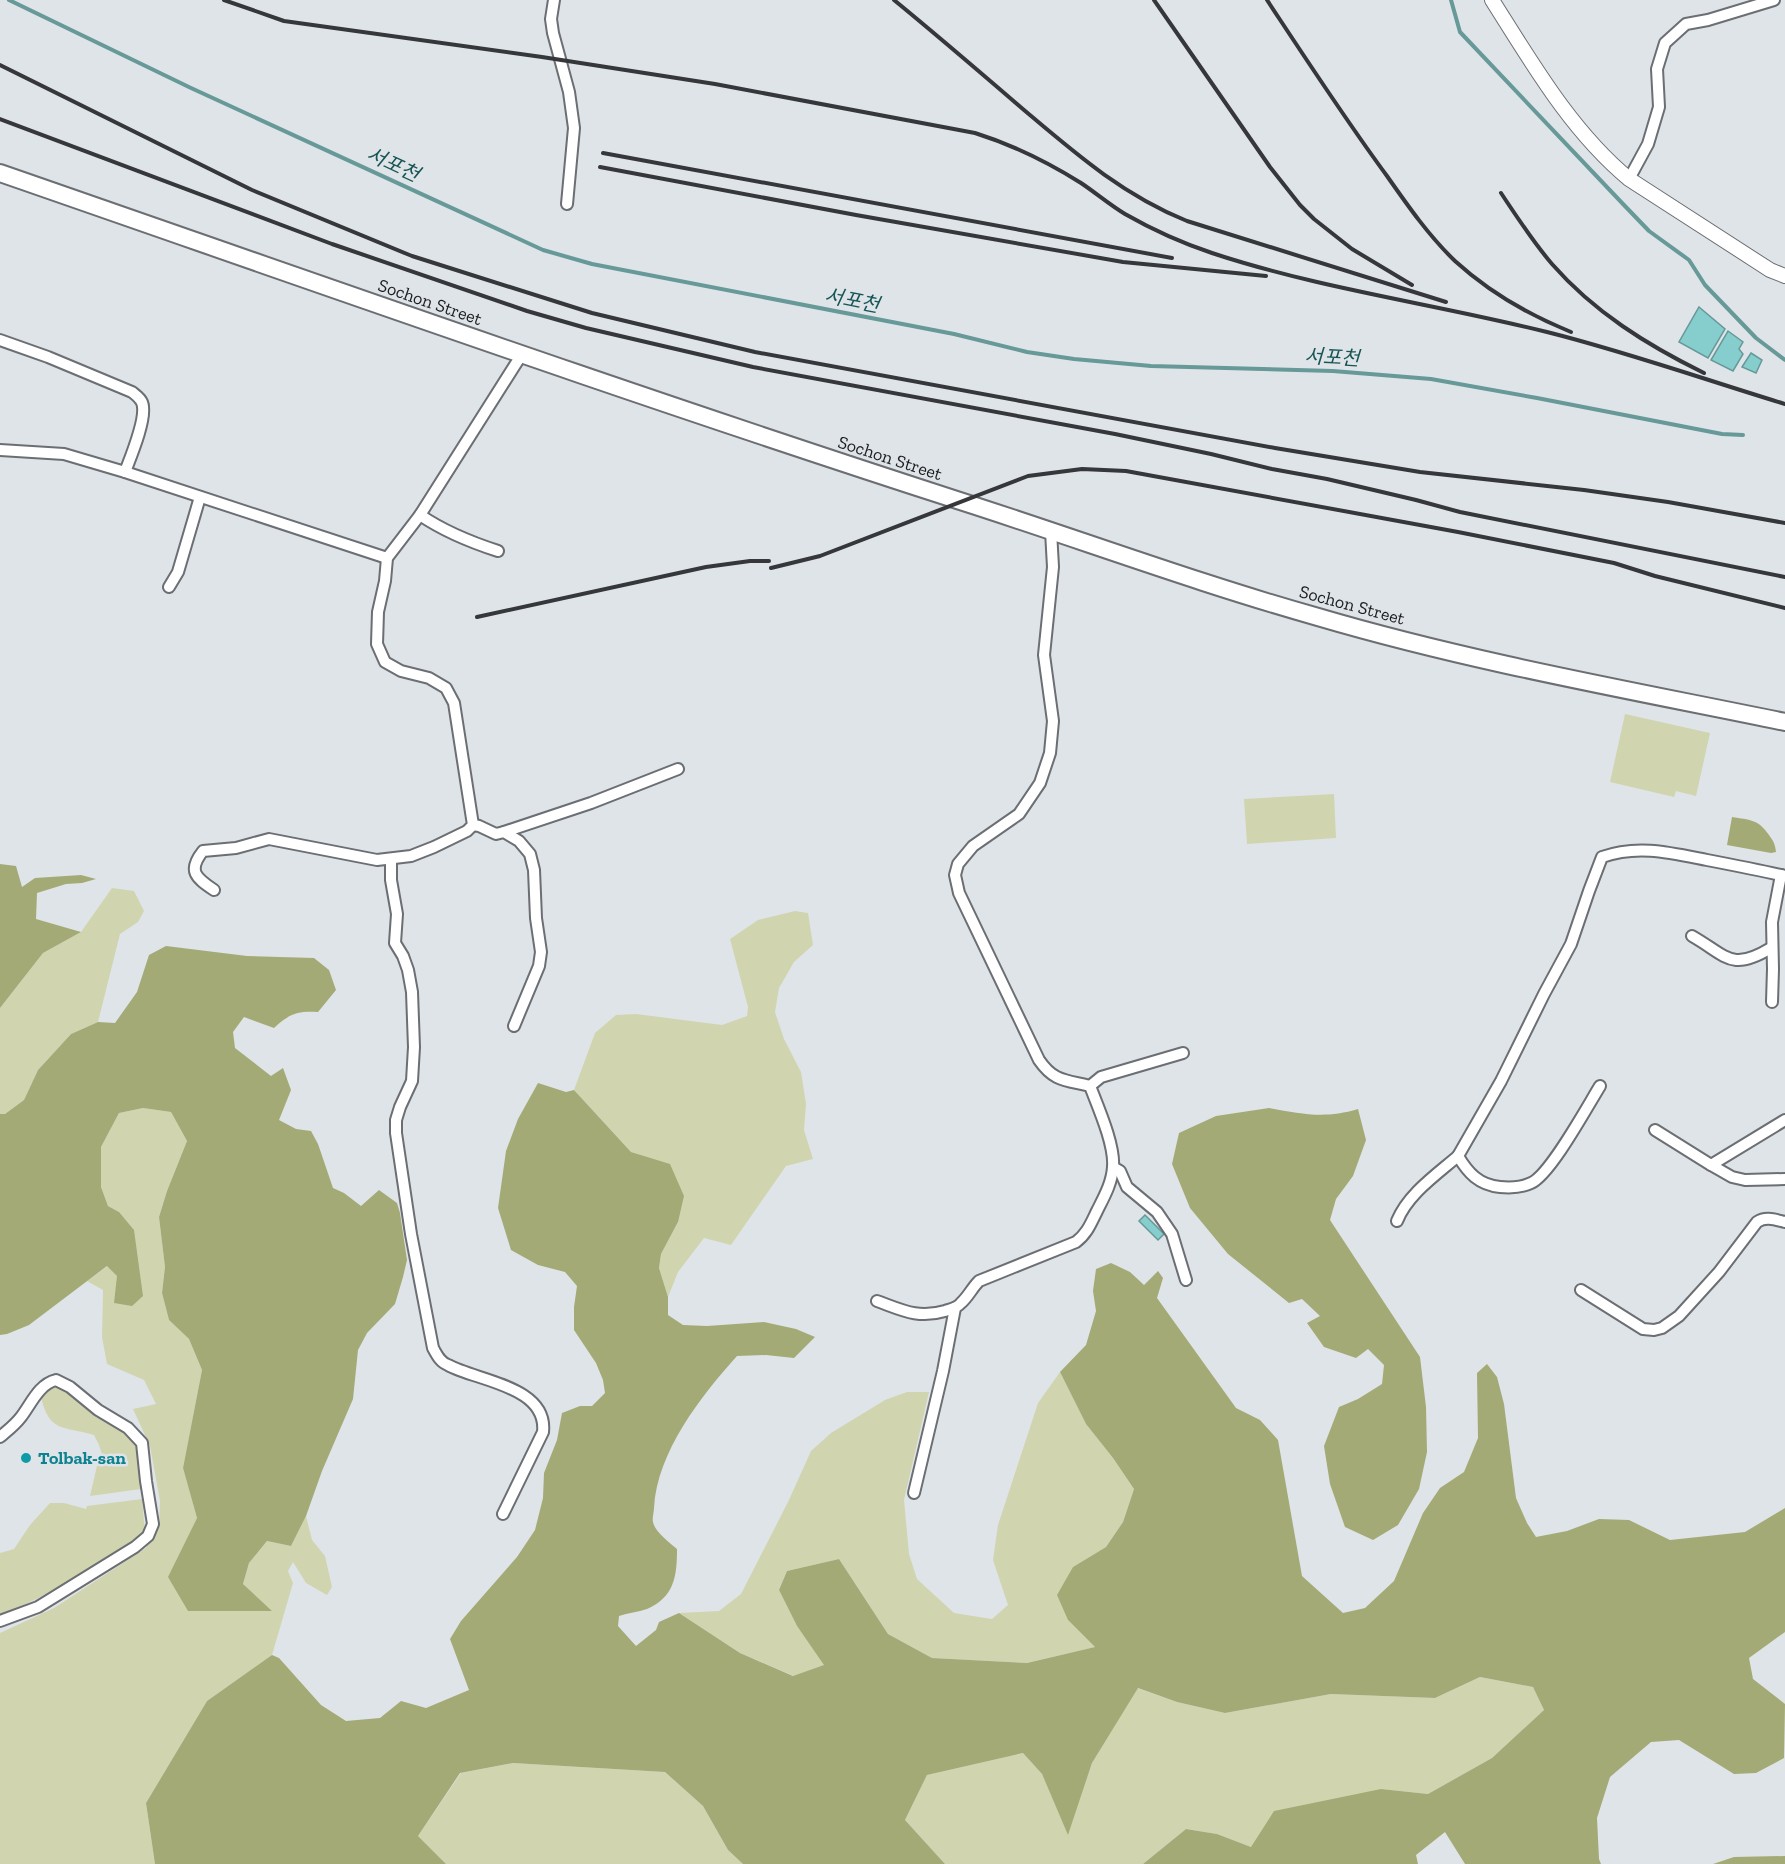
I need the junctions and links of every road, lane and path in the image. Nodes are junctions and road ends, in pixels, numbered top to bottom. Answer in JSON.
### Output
{"nodes":[{"id":1,"x":554,"y":0,"type":"edge"},
{"id":2,"x":1492,"y":0,"type":"edge"},
{"id":3,"x":1774,"y":0,"type":"edge"},
{"id":4,"x":0,"y":173,"type":"edge"},
{"id":5,"x":1629,"y":179,"type":"junction"},
{"id":6,"x":567,"y":204,"type":"dead end"},
{"id":7,"x":1785,"y":276,"type":"edge"},
{"id":8,"x":0,"y":340,"type":"edge"},
{"id":9,"x":522,"y":354,"type":"junction"},
{"id":10,"x":0,"y":450,"type":"edge"},
{"id":11,"x":125,"y":472,"type":"junction"},
{"id":12,"x":200,"y":496,"type":"junction"},
{"id":13,"x":420,"y":515,"type":"junction"},
{"id":14,"x":1051,"y":531,"type":"junction"},
{"id":15,"x":498,"y":551,"type":"dead end"},
{"id":16,"x":387,"y":558,"type":"junction"},
{"id":17,"x":169,"y":587,"type":"dead end"},
{"id":18,"x":1785,"y":722,"type":"edge"},
{"id":19,"x":678,"y":769,"type":"dead end"},
{"id":20,"x":473,"y":825,"type":"junction"},
{"id":21,"x":504,"y":832,"type":"junction"},
{"id":22,"x":391,"y":859,"type":"junction"},
{"id":23,"x":1783,"y":875,"type":"edge"},
{"id":24,"x":214,"y":890,"type":"dead end"},
{"id":25,"x":1692,"y":936,"type":"dead end"},
{"id":26,"x":1772,"y":948,"type":"junction"},
{"id":27,"x":1772,"y":1002,"type":"dead end"},
{"id":28,"x":514,"y":1026,"type":"dead end"},
{"id":29,"x":1184,"y":1053,"type":"dead end"},
{"id":30,"x":1090,"y":1086,"type":"junction"},
{"id":31,"x":1600,"y":1086,"type":"dead end"},
{"id":32,"x":1785,"y":1120,"type":"edge"},
{"id":33,"x":1655,"y":1130,"type":"dead end"},
{"id":34,"x":1458,"y":1156,"type":"junction"},
{"id":35,"x":1711,"y":1165,"type":"junction"},
{"id":36,"x":1113,"y":1167,"type":"junction"},
{"id":37,"x":1785,"y":1179,"type":"edge"},
{"id":38,"x":1396,"y":1221,"type":"dead end"},
{"id":39,"x":1785,"y":1222,"type":"edge"},
{"id":40,"x":1186,"y":1280,"type":"dead end"},
{"id":41,"x":1581,"y":1290,"type":"dead end"},
{"id":42,"x":877,"y":1301,"type":"dead end"},
{"id":43,"x":955,"y":1308,"type":"junction"},
{"id":44,"x":0,"y":1437,"type":"edge"},
{"id":45,"x":914,"y":1493,"type":"dead end"},
{"id":46,"x":503,"y":1514,"type":"dead end"},
{"id":47,"x":0,"y":1621,"type":"edge"}],
"edges":[{"from":1,"to":6,"type":"street"},
{"from":2,"to":5,"type":"street"},
{"from":3,"to":5,"type":"street"},
{"from":4,"to":9,"type":"main road","name":"Sochon Street"},
{"from":5,"to":7,"type":"street"},
{"from":8,"to":11,"type":"street"},
{"from":9,"to":13,"type":"street"},
{"from":9,"to":14,"type":"main road","name":"Sochon Street"},
{"from":10,"to":11,"type":"street"},
{"from":11,"to":12,"type":"street"},
{"from":12,"to":16,"type":"street"},
{"from":12,"to":17,"type":"street"},
{"from":13,"to":15,"type":"street"},
{"from":13,"to":16,"type":"street"},
{"from":14,"to":18,"type":"main road","name":"Sochon Street"},
{"from":14,"to":30,"type":"street"},
{"from":16,"to":20,"type":"street"},
{"from":19,"to":21,"type":"street"},
{"from":20,"to":21,"type":"street"},
{"from":20,"to":22,"type":"street"},
{"from":21,"to":28,"type":"street"},
{"from":22,"to":24,"type":"street"},
{"from":22,"to":46,"type":"street"},
{"from":23,"to":26,"type":"street"},
{"from":23,"to":34,"type":"street"},
{"from":25,"to":26,"type":"street"},
{"from":26,"to":27,"type":"street"},
{"from":29,"to":30,"type":"street"},
{"from":30,"to":36,"type":"street"},
{"from":31,"to":34,"type":"street"},
{"from":32,"to":35,"type":"street"},
{"from":33,"to":35,"type":"street"},
{"from":34,"to":38,"type":"street"},
{"from":35,"to":37,"type":"street"},
{"from":36,"to":40,"type":"street"},
{"from":36,"to":43,"type":"street"},
{"from":39,"to":41,"type":"street"},
{"from":42,"to":43,"type":"street"},
{"from":43,"to":45,"type":"street"},
{"from":44,"to":47,"type":"street"}]}
